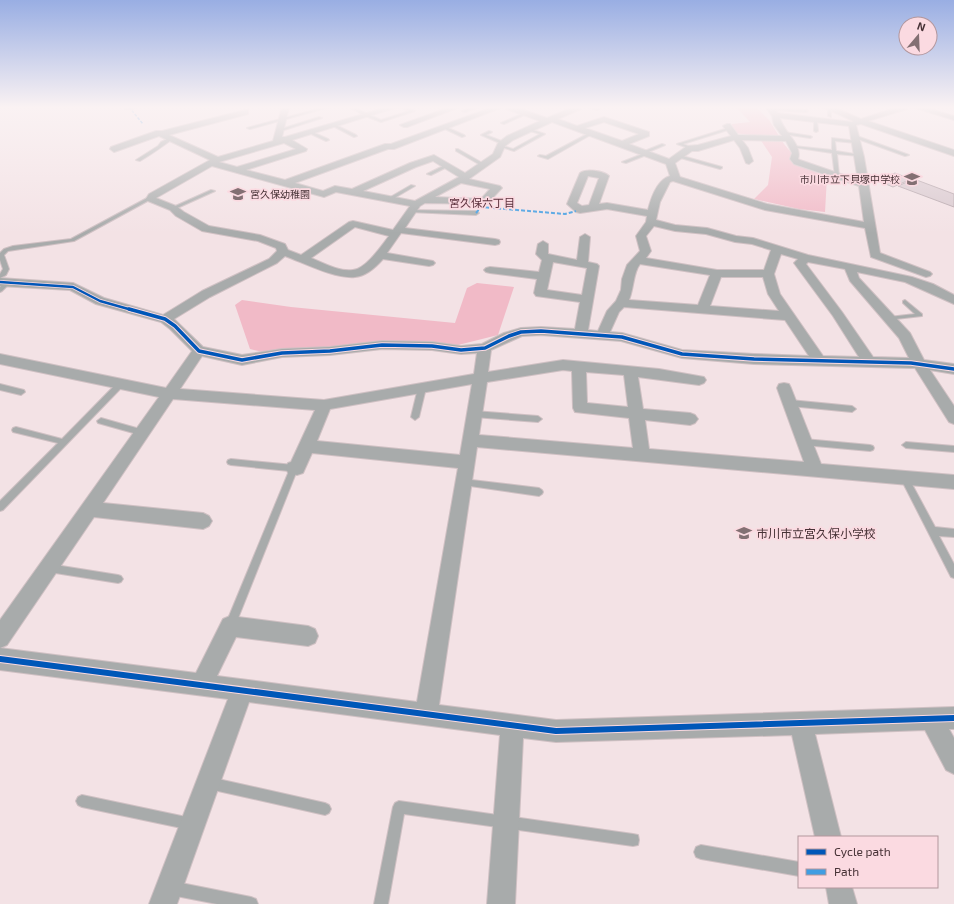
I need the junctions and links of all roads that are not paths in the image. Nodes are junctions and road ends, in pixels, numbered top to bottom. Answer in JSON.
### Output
{"nodes":[{"id":1,"x":156,"y":149,"type":"edge"},
{"id":2,"x":192,"y":149,"type":"edge"},
{"id":3,"x":252,"y":149,"type":"edge"},
{"id":4,"x":302,"y":149,"type":"edge"},
{"id":5,"x":379,"y":149,"type":"edge"},
{"id":6,"x":500,"y":149,"type":"edge"},
{"id":7,"x":562,"y":149,"type":"edge"},
{"id":8,"x":636,"y":149,"type":"edge"},
{"id":9,"x":654,"y":149,"type":"edge"},
{"id":10,"x":688,"y":149,"type":"edge"},
{"id":11,"x":744,"y":149,"type":"edge"},
{"id":12,"x":794,"y":149,"type":"edge"},
{"id":13,"x":824,"y":149,"type":"edge"},
{"id":14,"x":858,"y":149,"type":"edge"},
{"id":15,"x":887,"y":149,"type":"edge"},
{"id":16,"x":942,"y":149,"type":"edge"},
{"id":17,"x":457,"y":150,"type":"dead end"},
{"id":18,"x":835,"y":152,"type":"junction"},
{"id":19,"x":646,"y":153,"type":"junction"},
{"id":20,"x":954,"y":153,"type":"edge"},
{"id":21,"x":859,"y":155,"type":"junction"},
{"id":22,"x":907,"y":155,"type":"dead end"},
{"id":23,"x":540,"y":156,"type":"dead end"},
{"id":24,"x":674,"y":159,"type":"junction"},
{"id":25,"x":138,"y":160,"type":"dead end"},
{"id":26,"x":749,"y":161,"type":"dead end"},
{"id":27,"x":214,"y":162,"type":"junction"},
{"id":28,"x":624,"y":162,"type":"dead end"},
{"id":29,"x":484,"y":165,"type":"junction"},
{"id":30,"x":447,"y":166,"type":"junction"},
{"id":31,"x":720,"y":168,"type":"dead end"},
{"id":32,"x":237,"y":170,"type":"junction"},
{"id":33,"x":429,"y":174,"type":"dead end"},
{"id":34,"x":837,"y":176,"type":"junction"},
{"id":35,"x":673,"y":178,"type":"junction"},
{"id":36,"x":462,"y":179,"type":"junction"},
{"id":37,"x":286,"y":183,"type":"junction"},
{"id":38,"x":864,"y":185,"type":"junction"},
{"id":39,"x":412,"y":186,"type":"dead end"},
{"id":40,"x":213,"y":191,"type":"dead end"},
{"id":41,"x":353,"y":192,"type":"junction"},
{"id":42,"x":151,"y":198,"type":"junction"},
{"id":43,"x":389,"y":199,"type":"junction"},
{"id":44,"x":417,"y":205,"type":"junction"},
{"id":45,"x":593,"y":207,"type":"junction"},
{"id":46,"x":172,"y":208,"type":"junction"},
{"id":47,"x":476,"y":213,"type":"dead end"},
{"id":48,"x":652,"y":218,"type":"junction"},
{"id":49,"x":868,"y":226,"type":"junction"},
{"id":50,"x":398,"y":232,"type":"junction"},
{"id":51,"x":584,"y":237,"type":"dead end"},
{"id":52,"x":495,"y":242,"type":"dead end"},
{"id":53,"x":543,"y":244,"type":"dead end"},
{"id":54,"x":777,"y":249,"type":"junction"},
{"id":55,"x":283,"y":252,"type":"junction"},
{"id":56,"x":380,"y":255,"type":"junction"},
{"id":57,"x":548,"y":258,"type":"junction"},
{"id":58,"x":806,"y":258,"type":"junction"},
{"id":59,"x":302,"y":259,"type":"junction"},
{"id":60,"x":638,"y":260,"type":"junction"},
{"id":61,"x":429,"y":263,"type":"dead end"},
{"id":62,"x":582,"y":264,"type":"junction"},
{"id":63,"x":849,"y":266,"type":"junction"},
{"id":64,"x":490,"y":270,"type":"dead end"},
{"id":65,"x":717,"y":273,"type":"junction"},
{"id":66,"x":768,"y":274,"type":"junction"},
{"id":67,"x":543,"y":276,"type":"junction"},
{"id":68,"x":2,"y":283,"type":"edge"},
{"id":69,"x":954,"y":290,"type":"edge"},
{"id":70,"x":587,"y":299,"type":"junction"},
{"id":71,"x":954,"y":300,"type":"edge"},
{"id":72,"x":621,"y":302,"type":"junction"},
{"id":73,"x":905,"y":302,"type":"dead end"},
{"id":74,"x":703,"y":309,"type":"junction"},
{"id":75,"x":788,"y":316,"type":"junction"},
{"id":76,"x":889,"y":318,"type":"junction"},
{"id":77,"x":165,"y":319,"type":"junction"},
{"id":78,"x":581,"y":333,"type":"junction"},
{"id":79,"x":603,"y":334,"type":"junction"},
{"id":80,"x":485,"y":348,"type":"junction"},
{"id":81,"x":200,"y":352,"type":"junction"},
{"id":82,"x":0,"y":359,"type":"edge"},
{"id":83,"x":819,"y":361,"type":"junction"},
{"id":84,"x":869,"y":362,"type":"junction"},
{"id":85,"x":919,"y":364,"type":"junction"},
{"id":86,"x":580,"y":366,"type":"junction"},
{"id":87,"x":951,"y":366,"type":"edge"},
{"id":88,"x":630,"y":371,"type":"junction"},
{"id":89,"x":480,"y":378,"type":"junction"},
{"id":90,"x":699,"y":380,"type":"dead end"},
{"id":91,"x":121,"y":384,"type":"junction"},
{"id":92,"x":0,"y":387,"type":"edge"},
{"id":93,"x":422,"y":388,"type":"junction"},
{"id":94,"x":784,"y":388,"type":"dead end"},
{"id":95,"x":21,"y":392,"type":"dead end"},
{"id":96,"x":171,"y":394,"type":"junction"},
{"id":97,"x":790,"y":403,"type":"junction"},
{"id":98,"x":324,"y":405,"type":"junction"},
{"id":99,"x":852,"y":409,"type":"dead end"},
{"id":100,"x":636,"y":413,"type":"junction"},
{"id":101,"x":474,"y":414,"type":"junction"},
{"id":102,"x":415,"y":417,"type":"dead end"},
{"id":103,"x":954,"y":418,"type":"edge"},
{"id":104,"x":690,"y":419,"type":"dead end"},
{"id":105,"x":538,"y":420,"type":"dead end"},
{"id":106,"x":101,"y":421,"type":"dead end"},
{"id":107,"x":16,"y":430,"type":"dead end"},
{"id":108,"x":144,"y":432,"type":"junction"},
{"id":109,"x":470,"y":440,"type":"junction"},
{"id":110,"x":64,"y":442,"type":"junction"},
{"id":111,"x":804,"y":442,"type":"junction"},
{"id":112,"x":906,"y":445,"type":"dead end"},
{"id":113,"x":306,"y":446,"type":"junction"},
{"id":114,"x":870,"y":448,"type":"dead end"},
{"id":115,"x":954,"y":449,"type":"edge"},
{"id":116,"x":642,"y":454,"type":"junction"},
{"id":117,"x":231,"y":462,"type":"dead end"},
{"id":118,"x":466,"y":462,"type":"junction"},
{"id":119,"x":294,"y":468,"type":"junction"},
{"id":120,"x":815,"y":470,"type":"junction"},
{"id":121,"x":904,"y":477,"type":"junction"},
{"id":122,"x":463,"y":482,"type":"junction"},
{"id":123,"x":954,"y":482,"type":"edge"},
{"id":124,"x":539,"y":492,"type":"dead end"},
{"id":125,"x":0,"y":507,"type":"edge"},
{"id":126,"x":91,"y":508,"type":"junction"},
{"id":127,"x":203,"y":521,"type":"dead end"},
{"id":128,"x":932,"y":531,"type":"junction"},
{"id":129,"x":954,"y":533,"type":"edge"},
{"id":130,"x":49,"y":568,"type":"junction"},
{"id":131,"x":954,"y":574,"type":"edge"},
{"id":132,"x":118,"y":578,"type":"dead end"},
{"id":133,"x":230,"y":626,"type":"junction"},
{"id":134,"x":308,"y":636,"type":"dead end"},
{"id":135,"x":0,"y":638,"type":"edge"},
{"id":136,"x":0,"y":659,"type":"edge"},
{"id":137,"x":202,"y":685,"type":"junction"},
{"id":138,"x":242,"y":691,"type":"junction"},
{"id":139,"x":426,"y":715,"type":"junction"},
{"id":140,"x":954,"y":718,"type":"edge"},
{"id":141,"x":931,"y":719,"type":"junction"},
{"id":142,"x":801,"y":723,"type":"junction"},
{"id":143,"x":512,"y":726,"type":"junction"},
{"id":144,"x":954,"y":762,"type":"edge"},
{"id":145,"x":208,"y":783,"type":"junction"},
{"id":146,"x":82,"y":801,"type":"dead end"},
{"id":147,"x":325,"y":810,"type":"dead end"},
{"id":148,"x":506,"y":823,"type":"junction"},
{"id":149,"x":193,"y":824,"type":"junction"},
{"id":150,"x":828,"y":836,"type":"edge"},
{"id":151,"x":633,"y":840,"type":"dead end"},
{"id":152,"x":701,"y":852,"type":"dead end"},
{"id":153,"x":798,"y":869,"type":"edge"},
{"id":154,"x":839,"y":888,"type":"edge"},
{"id":155,"x":166,"y":896,"type":"edge"},
{"id":156,"x":251,"y":904,"type":"edge"},
{"id":157,"x":381,"y":904,"type":"edge"},
{"id":158,"x":501,"y":904,"type":"edge"},
{"id":159,"x":844,"y":904,"type":"edge"}],
"edges":[{"from":1,"to":25,"type":"lane"},
{"from":2,"to":27,"type":"street"},
{"from":3,"to":27,"type":"street"},
{"from":4,"to":32,"type":"street"},
{"from":5,"to":37,"type":"street"},
{"from":6,"to":29,"type":"street"},
{"from":7,"to":23,"type":"lane"},
{"from":8,"to":19,"type":"street"},
{"from":9,"to":19,"type":"lane"},
{"from":10,"to":24,"type":"street"},
{"from":11,"to":26,"type":"street"},
{"from":12,"to":34,"type":"street"},
{"from":13,"to":18,"type":"lane"},
{"from":14,"to":21,"type":"street"},
{"from":15,"to":22,"type":"lane"},
{"from":16,"to":20,"type":"street"},
{"from":17,"to":29,"type":"lane"},
{"from":18,"to":21,"type":"lane"},
{"from":18,"to":34,"type":"lane"},
{"from":19,"to":24,"type":"street"},
{"from":19,"to":28,"type":"lane"},
{"from":21,"to":38,"type":"street"},
{"from":24,"to":31,"type":"lane"},
{"from":24,"to":35,"type":"street"},
{"from":27,"to":32,"type":"street"},
{"from":27,"to":42,"type":"street"},
{"from":29,"to":36,"type":"street"},
{"from":30,"to":33,"type":"lane"},
{"from":30,"to":36,"type":"street"},
{"from":30,"to":41,"type":"street"},
{"from":32,"to":37,"type":"street"},
{"from":34,"to":38,"type":"street"},
{"from":35,"to":48,"type":"street"},
{"from":35,"to":49,"type":"street"},
{"from":36,"to":44,"type":"street"},
{"from":36,"to":44,"type":"street"},
{"from":37,"to":41,"type":"street"},
{"from":38,"to":49,"type":"street"},
{"from":39,"to":43,"type":"lane"},
{"from":40,"to":46,"type":"lane"},
{"from":41,"to":43,"type":"street"},
{"from":42,"to":46,"type":"street"},
{"from":42,"to":68,"type":"lane"},
{"from":43,"to":44,"type":"street"},
{"from":44,"to":47,"type":"lane"},
{"from":44,"to":50,"type":"street"},
{"from":45,"to":45,"type":"street"},
{"from":45,"to":48,"type":"street"},
{"from":46,"to":55,"type":"street"},
{"from":48,"to":54,"type":"street"},
{"from":48,"to":60,"type":"street"},
{"from":49,"to":69,"type":"street"},
{"from":50,"to":52,"type":"street"},
{"from":50,"to":56,"type":"street"},
{"from":50,"to":59,"type":"street"},
{"from":51,"to":62,"type":"street"},
{"from":53,"to":57,"type":"street"},
{"from":54,"to":58,"type":"street"},
{"from":54,"to":66,"type":"street"},
{"from":55,"to":59,"type":"street"},
{"from":55,"to":77,"type":"street"},
{"from":56,"to":59,"type":"street"},
{"from":56,"to":61,"type":"street"},
{"from":57,"to":62,"type":"street"},
{"from":57,"to":67,"type":"street"},
{"from":58,"to":63,"type":"street"},
{"from":58,"to":84,"type":"street"},
{"from":60,"to":65,"type":"street"},
{"from":60,"to":72,"type":"street"},
{"from":62,"to":70,"type":"street"},
{"from":63,"to":71,"type":"street"},
{"from":63,"to":76,"type":"street"},
{"from":64,"to":67,"type":"street"},
{"from":65,"to":66,"type":"street"},
{"from":65,"to":74,"type":"street"},
{"from":66,"to":75,"type":"street"},
{"from":67,"to":70,"type":"street"},
{"from":68,"to":77,"type":"street"},
{"from":70,"to":78,"type":"street"},
{"from":72,"to":74,"type":"street"},
{"from":72,"to":79,"type":"street"},
{"from":73,"to":76,"type":"lane"},
{"from":74,"to":75,"type":"street"},
{"from":75,"to":83,"type":"street"},
{"from":76,"to":85,"type":"street"},
{"from":77,"to":81,"type":"street"},
{"from":78,"to":79,"type":"street"},
{"from":78,"to":80,"type":"street"},
{"from":79,"to":83,"type":"street"},
{"from":80,"to":81,"type":"street"},
{"from":80,"to":89,"type":"street"},
{"from":81,"to":96,"type":"street"},
{"from":82,"to":91,"type":"street"},
{"from":83,"to":84,"type":"street"},
{"from":84,"to":85,"type":"street"},
{"from":85,"to":87,"type":"street"},
{"from":85,"to":103,"type":"street"},
{"from":86,"to":88,"type":"street"},
{"from":86,"to":89,"type":"street"},
{"from":86,"to":100,"type":"street"},
{"from":88,"to":90,"type":"street"},
{"from":88,"to":100,"type":"street"},
{"from":89,"to":93,"type":"street"},
{"from":89,"to":101,"type":"street"},
{"from":91,"to":96,"type":"street"},
{"from":91,"to":110,"type":"lane"},
{"from":92,"to":95,"type":"lane"},
{"from":93,"to":98,"type":"street"},
{"from":93,"to":102,"type":"lane"},
{"from":94,"to":97,"type":"street"},
{"from":96,"to":98,"type":"street"},
{"from":96,"to":108,"type":"street"},
{"from":97,"to":99,"type":"lane"},
{"from":97,"to":111,"type":"street"},
{"from":98,"to":113,"type":"street"},
{"from":100,"to":104,"type":"street"},
{"from":100,"to":116,"type":"street"},
{"from":101,"to":105,"type":"lane"},
{"from":101,"to":109,"type":"street"},
{"from":106,"to":108,"type":"lane"},
{"from":107,"to":110,"type":"lane"},
{"from":108,"to":126,"type":"street"},
{"from":109,"to":116,"type":"street"},
{"from":109,"to":118,"type":"street"},
{"from":110,"to":125,"type":"lane"},
{"from":111,"to":114,"type":"lane"},
{"from":111,"to":120,"type":"street"},
{"from":112,"to":115,"type":"lane"},
{"from":113,"to":118,"type":"street"},
{"from":113,"to":119,"type":"street"},
{"from":116,"to":120,"type":"street"},
{"from":117,"to":119,"type":"lane"},
{"from":118,"to":122,"type":"street"},
{"from":119,"to":133,"type":"lane"},
{"from":120,"to":121,"type":"street"},
{"from":121,"to":123,"type":"street"},
{"from":121,"to":128,"type":"lane"},
{"from":122,"to":124,"type":"lane"},
{"from":122,"to":139,"type":"street"},
{"from":126,"to":127,"type":"street"},
{"from":126,"to":130,"type":"street"},
{"from":128,"to":129,"type":"lane"},
{"from":128,"to":131,"type":"lane"},
{"from":130,"to":132,"type":"lane"},
{"from":130,"to":135,"type":"street"},
{"from":133,"to":134,"type":"street"},
{"from":133,"to":137,"type":"street"},
{"from":136,"to":137,"type":"street"},
{"from":137,"to":138,"type":"street"},
{"from":138,"to":139,"type":"street"},
{"from":138,"to":145,"type":"street"},
{"from":139,"to":143,"type":"street"},
{"from":140,"to":141,"type":"street"},
{"from":141,"to":142,"type":"street"},
{"from":141,"to":144,"type":"street"},
{"from":142,"to":143,"type":"street"},
{"from":142,"to":150,"type":"street"},
{"from":143,"to":148,"type":"street"},
{"from":145,"to":147,"type":"lane"},
{"from":145,"to":149,"type":"street"},
{"from":146,"to":149,"type":"lane"},
{"from":148,"to":151,"type":"lane"},
{"from":148,"to":157,"type":"lane"},
{"from":148,"to":158,"type":"street"},
{"from":149,"to":155,"type":"street"},
{"from":152,"to":153,"type":"lane"},
{"from":154,"to":159,"type":"street"},
{"from":155,"to":156,"type":"lane"}]}
